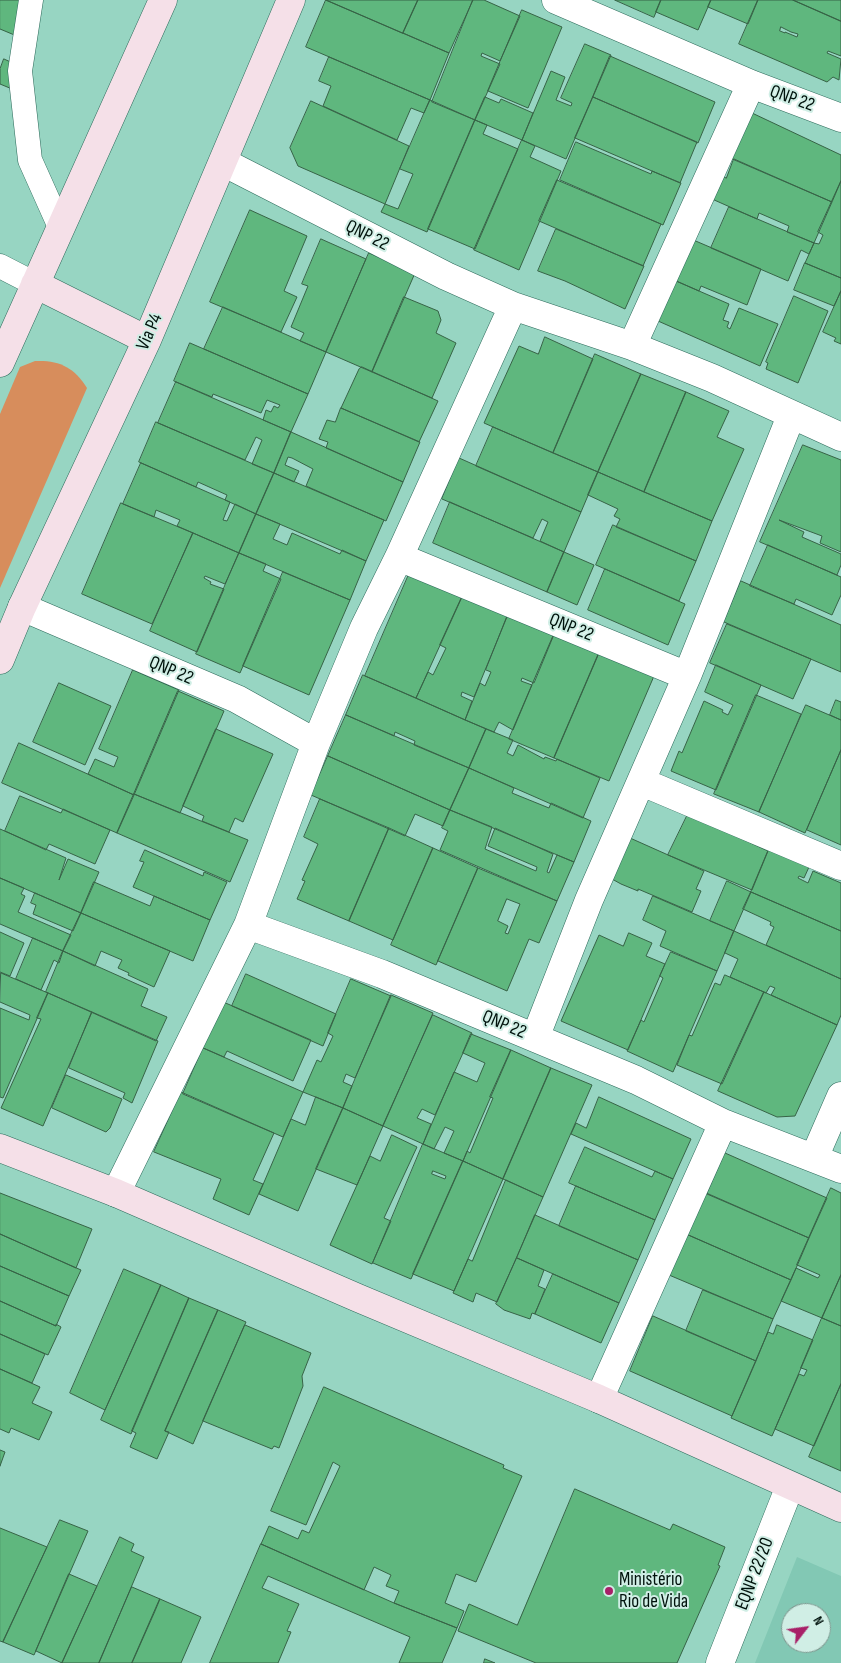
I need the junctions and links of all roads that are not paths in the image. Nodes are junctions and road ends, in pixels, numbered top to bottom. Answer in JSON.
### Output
{"nodes":[{"id":1,"x":31,"y":0,"type":"edge"},
{"id":2,"x":164,"y":0,"type":"edge"},
{"id":3,"x":291,"y":0,"type":"edge"},
{"id":4,"x":556,"y":0,"type":"edge"},
{"id":5,"x":750,"y":84,"type":"junction"},
{"id":6,"x":838,"y":110,"type":"edge"},
{"id":7,"x":222,"y":162,"type":"junction"},
{"id":8,"x":60,"y":227,"type":"junction"},
{"id":9,"x":0,"y":266,"type":"edge"},
{"id":10,"x":35,"y":284,"type":"junction"},
{"id":11,"x":513,"y":306,"type":"junction"},
{"id":12,"x":147,"y":340,"type":"junction"},
{"id":13,"x":632,"y":346,"type":"junction"},
{"id":14,"x":0,"y":363,"type":"edge"},
{"id":15,"x":791,"y":416,"type":"junction"},
{"id":16,"x":841,"y":437,"type":"edge"},
{"id":17,"x":399,"y":557,"type":"junction"},
{"id":18,"x":22,"y":607,"type":"junction"},
{"id":19,"x":0,"y":660,"type":"edge"},
{"id":20,"x":687,"y":676,"type":"junction"},
{"id":21,"x":316,"y":743,"type":"junction"},
{"id":22,"x":642,"y":782,"type":"junction"},
{"id":23,"x":841,"y":866,"type":"edge"},
{"id":24,"x":248,"y":925,"type":"junction"},
{"id":25,"x":535,"y":1038,"type":"junction"},
{"id":26,"x":841,"y":1096,"type":"edge"},
{"id":27,"x":723,"y":1123,"type":"junction"},
{"id":28,"x":0,"y":1148,"type":"edge"},
{"id":29,"x":814,"y":1158,"type":"junction"},
{"id":30,"x":841,"y":1169,"type":"edge"},
{"id":31,"x":116,"y":1193,"type":"junction"},
{"id":32,"x":600,"y":1399,"type":"junction"},
{"id":33,"x":790,"y":1486,"type":"junction"},
{"id":34,"x":841,"y":1508,"type":"edge"},
{"id":35,"x":720,"y":1663,"type":"edge"}],
"edges":[{"from":1,"to":8,"type":"lane"},
{"from":2,"to":8,"type":"street"},
{"from":3,"to":7,"type":"street","name":"Via P4"},
{"from":4,"to":5,"type":"street","name":"QNP 22"},
{"from":5,"to":6,"type":"street","name":"QNP 22"},
{"from":5,"to":13,"type":"street","name":"QNP 22"},
{"from":7,"to":11,"type":"street","name":"QNP 22"},
{"from":7,"to":12,"type":"street","name":"Via P4"},
{"from":8,"to":10,"type":"street"},
{"from":9,"to":10,"type":"lane"},
{"from":10,"to":12,"type":"street"},
{"from":10,"to":14,"type":"street"},
{"from":11,"to":13,"type":"street","name":"QNP 22"},
{"from":11,"to":17,"type":"street"},
{"from":12,"to":18,"type":"street","name":"Via P4"},
{"from":13,"to":15,"type":"street","name":"QNP 22"},
{"from":15,"to":16,"type":"street","name":"QNP 22"},
{"from":15,"to":20,"type":"street","name":"QNP 22"},
{"from":17,"to":20,"type":"street","name":"QNP 22"},
{"from":17,"to":21,"type":"street"},
{"from":18,"to":19,"type":"street","name":"Via P4"},
{"from":18,"to":21,"type":"street","name":"QNP 22"},
{"from":20,"to":22,"type":"street","name":"QNP 22"},
{"from":21,"to":24,"type":"street"},
{"from":22,"to":23,"type":"street"},
{"from":22,"to":25,"type":"street","name":"QNP 22"},
{"from":24,"to":25,"type":"street","name":"QNP 22"},
{"from":24,"to":31,"type":"street"},
{"from":25,"to":27,"type":"street","name":"QNP 22"},
{"from":26,"to":29,"type":"street"},
{"from":27,"to":29,"type":"street","name":"QNP 22"},
{"from":27,"to":32,"type":"street"},
{"from":28,"to":31,"type":"street"},
{"from":29,"to":30,"type":"street","name":"QNP 22"},
{"from":31,"to":32,"type":"street"},
{"from":32,"to":33,"type":"street"},
{"from":33,"to":34,"type":"street"},
{"from":33,"to":35,"type":"street","name":"EQNP 22/20"}]}
